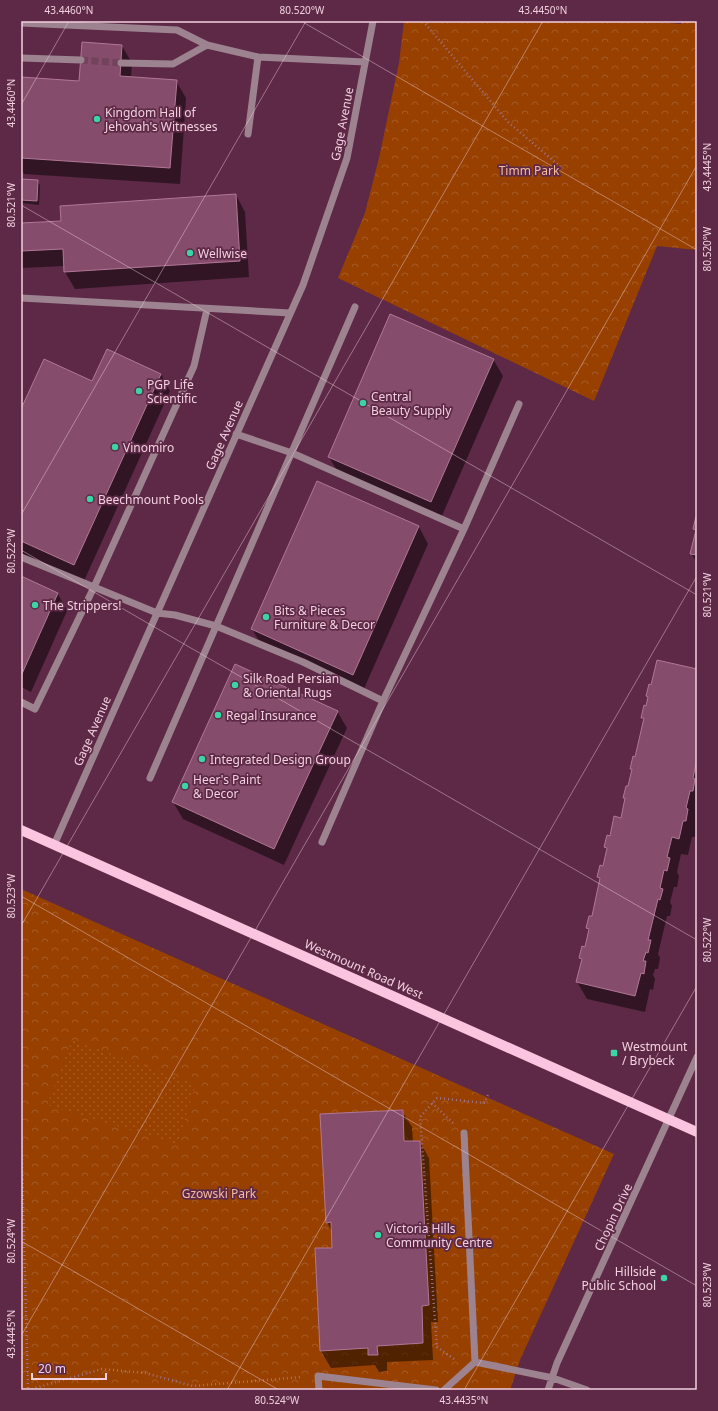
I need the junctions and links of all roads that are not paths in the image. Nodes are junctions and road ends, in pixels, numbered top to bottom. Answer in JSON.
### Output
{"nodes":[{"id":1,"x":373,"y":21,"type":"edge"},
{"id":2,"x":21,"y":23,"type":"edge"},
{"id":3,"x":208,"y":45,"type":"junction"},
{"id":4,"x":258,"y":57,"type":"junction"},
{"id":5,"x":21,"y":58,"type":"edge"},
{"id":6,"x":81,"y":60,"type":"tunnel mouth"},
{"id":7,"x":365,"y":62,"type":"junction"},
{"id":8,"x":121,"y":63,"type":"tunnel mouth"},
{"id":9,"x":248,"y":134,"type":"dead end"},
{"id":10,"x":21,"y":298,"type":"edge"},
{"id":11,"x":355,"y":307,"type":"dead end"},
{"id":12,"x":207,"y":309,"type":"junction"},
{"id":13,"x":290,"y":313,"type":"junction"},
{"id":14,"x":519,"y":404,"type":"dead end"},
{"id":15,"x":236,"y":434,"type":"junction"},
{"id":16,"x":292,"y":453,"type":"junction"},
{"id":17,"x":464,"y":529,"type":"junction"},
{"id":18,"x":21,"y":557,"type":"edge"},
{"id":19,"x":94,"y":587,"type":"junction"},
{"id":20,"x":157,"y":613,"type":"junction"},
{"id":21,"x":216,"y":626,"type":"junction"},
{"id":22,"x":383,"y":701,"type":"junction"},
{"id":23,"x":21,"y":702,"type":"edge"},
{"id":24,"x":150,"y":778,"type":"dead end"},
{"id":25,"x":21,"y":830,"type":"edge"},
{"id":26,"x":322,"y":842,"type":"dead end"},
{"id":27,"x":54,"y":845,"type":"junction"},
{"id":28,"x":697,"y":1057,"type":"edge"},
{"id":29,"x":669,"y":1120,"type":"junction"},
{"id":30,"x":697,"y":1132,"type":"edge"},
{"id":31,"x":464,"y":1133,"type":"road end"},
{"id":32,"x":475,"y":1362,"type":"junction"},
{"id":33,"x":553,"y":1378,"type":"junction"},
{"id":34,"x":319,"y":1390,"type":"edge"},
{"id":35,"x":436,"y":1390,"type":"edge"},
{"id":36,"x":444,"y":1390,"type":"edge"},
{"id":37,"x":548,"y":1390,"type":"edge"},
{"id":38,"x":587,"y":1390,"type":"edge"}],
"edges":[{"from":1,"to":7,"type":"street","name":"Gage Avenue"},
{"from":2,"to":3,"type":"street"},
{"from":3,"to":4,"type":"street"},
{"from":3,"to":8,"type":"street"},
{"from":4,"to":7,"type":"street"},
{"from":4,"to":9,"type":"street"},
{"from":5,"to":6,"type":"street"},
{"from":7,"to":13,"type":"street","name":"Gage Avenue"},
{"from":10,"to":12,"type":"street"},
{"from":11,"to":16,"type":"street"},
{"from":12,"to":13,"type":"street"},
{"from":12,"to":19,"type":"street"},
{"from":13,"to":15,"type":"street","name":"Gage Avenue"},
{"from":14,"to":17,"type":"street"},
{"from":15,"to":16,"type":"street"},
{"from":15,"to":20,"type":"street","name":"Gage Avenue"},
{"from":16,"to":17,"type":"street"},
{"from":16,"to":21,"type":"street"},
{"from":17,"to":22,"type":"street"},
{"from":18,"to":19,"type":"street"},
{"from":19,"to":20,"type":"street"},
{"from":19,"to":23,"type":"street"},
{"from":20,"to":21,"type":"street"},
{"from":20,"to":27,"type":"street","name":"Gage Avenue"},
{"from":21,"to":22,"type":"street"},
{"from":21,"to":24,"type":"street"},
{"from":22,"to":26,"type":"street"},
{"from":25,"to":27,"type":"main road","name":"Westmount Road West"},
{"from":27,"to":29,"type":"main road","name":"Westmount Road West"},
{"from":28,"to":29,"type":"street","name":"Chopin Drive"},
{"from":29,"to":30,"type":"main road","name":"Westmount Road West"},
{"from":29,"to":33,"type":"street","name":"Chopin Drive"},
{"from":31,"to":32,"type":"street"},
{"from":32,"to":33,"type":"street"},
{"from":32,"to":36,"type":"street"},
{"from":33,"to":37,"type":"street","name":"Chopin Drive"},
{"from":33,"to":38,"type":"street"},
{"from":34,"to":35,"type":"street"}]}
